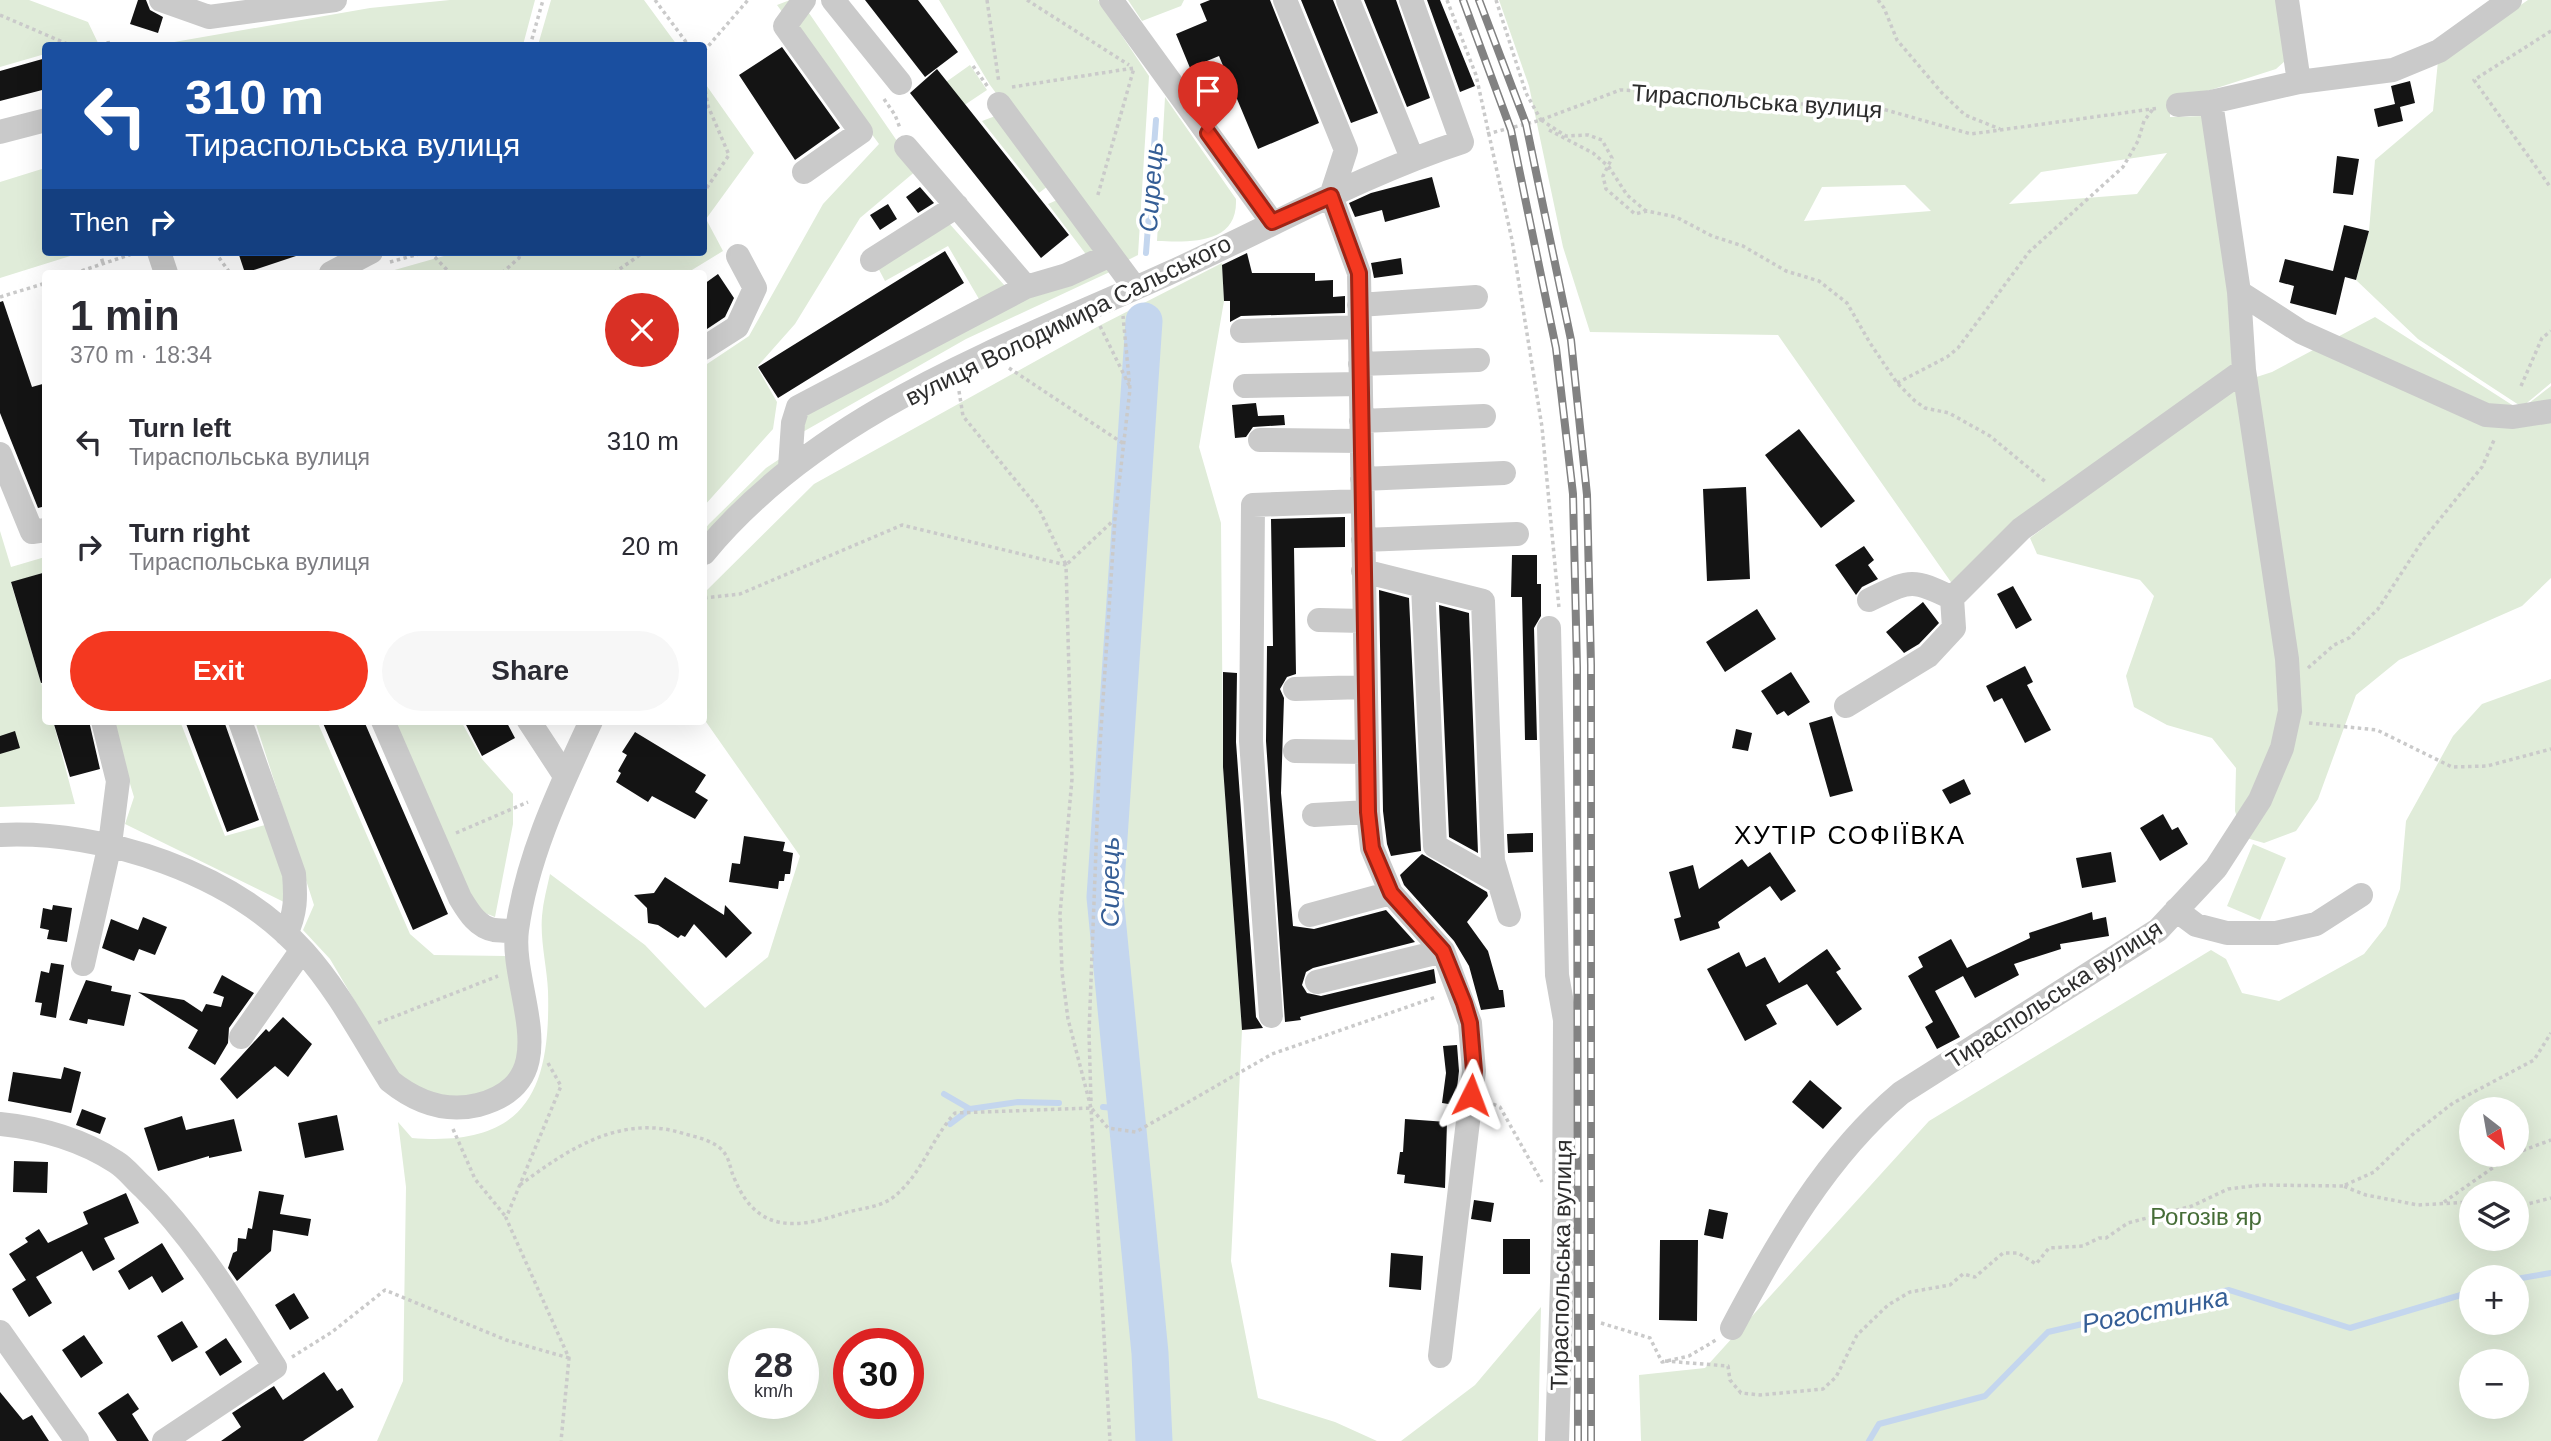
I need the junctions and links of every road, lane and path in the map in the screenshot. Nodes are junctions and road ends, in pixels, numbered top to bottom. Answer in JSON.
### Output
{"nodes":[{"id":1,"x":161,"y":0,"type":"edge"},
{"id":2,"x":335,"y":0,"type":"edge"},
{"id":3,"x":543,"y":0,"type":"edge"},
{"id":4,"x":655,"y":0,"type":"edge"},
{"id":5,"x":748,"y":0,"type":"edge"},
{"id":6,"x":804,"y":0,"type":"edge"},
{"id":7,"x":833,"y":0,"type":"edge"},
{"id":8,"x":988,"y":0,"type":"edge"},
{"id":9,"x":1027,"y":0,"type":"edge"},
{"id":10,"x":1111,"y":0,"type":"edge"},
{"id":11,"x":1285,"y":0,"type":"edge"},
{"id":12,"x":1348,"y":0,"type":"edge"},
{"id":13,"x":1411,"y":0,"type":"edge"},
{"id":14,"x":1447,"y":0,"type":"edge"},
{"id":15,"x":1496,"y":0,"type":"edge"},
{"id":16,"x":1878,"y":0,"type":"edge"},
{"id":17,"x":2287,"y":0,"type":"edge"},
{"id":18,"x":2510,"y":0,"type":"edge"},
{"id":19,"x":253,"y":7,"type":"edge"},
{"id":20,"x":0,"y":15,"type":"edge"},
{"id":21,"x":2551,"y":31,"type":"edge"},
{"id":22,"x":63,"y":42,"type":"edge"},
{"id":23,"x":531,"y":42,"type":"edge"},
{"id":24,"x":687,"y":42,"type":"edge"},
{"id":25,"x":707,"y":48,"type":"edge"},
{"id":26,"x":973,"y":66,"type":"dead end"},
{"id":27,"x":1144,"y":67,"type":"dead end"},
{"id":28,"x":1134,"y":68,"type":"junction"},
{"id":29,"x":2299,"y":82,"type":"junction"},
{"id":30,"x":894,"y":94,"type":"joint"},
{"id":31,"x":995,"y":98,"type":"joint"},
{"id":32,"x":707,"y":101,"type":"edge"},
{"id":33,"x":2211,"y":102,"type":"junction"},
{"id":34,"x":2166,"y":107,"type":"junction"},
{"id":35,"x":895,"y":115,"type":"dead end"},
{"id":36,"x":1541,"y":120,"type":"junction"},
{"id":37,"x":42,"y":121,"type":"edge"},
{"id":38,"x":2002,"y":130,"type":"junction"},
{"id":39,"x":0,"y":132,"type":"edge"},
{"id":40,"x":1487,"y":134,"type":"junction"},
{"id":41,"x":1462,"y":142,"type":"junction"},
{"id":42,"x":906,"y":147,"type":"dead end"},
{"id":43,"x":1412,"y":158,"type":"junction"},
{"id":44,"x":1609,"y":167,"type":"junction"},
{"id":45,"x":804,"y":172,"type":"dead end"},
{"id":46,"x":707,"y":188,"type":"edge"},
{"id":47,"x":2551,"y":188,"type":"edge"},
{"id":48,"x":1331,"y":196,"type":"junction"},
{"id":49,"x":957,"y":206,"type":"junction"},
{"id":50,"x":1647,"y":211,"type":"junction"},
{"id":51,"x":1272,"y":222,"type":"junction"},
{"id":52,"x":1088,"y":227,"type":"junction"},
{"id":53,"x":1110,"y":255,"type":"junction"},
{"id":54,"x":101,"y":256,"type":"edge"},
{"id":55,"x":126,"y":256,"type":"edge"},
{"id":56,"x":432,"y":256,"type":"edge"},
{"id":57,"x":520,"y":256,"type":"edge"},
{"id":58,"x":637,"y":256,"type":"edge"},
{"id":59,"x":738,"y":256,"type":"dead end"},
{"id":60,"x":378,"y":258,"type":"edge"},
{"id":61,"x":872,"y":260,"type":"dead end"},
{"id":62,"x":103,"y":264,"type":"junction"},
{"id":63,"x":84,"y":270,"type":"edge"},
{"id":64,"x":340,"y":270,"type":"edge"},
{"id":65,"x":447,"y":270,"type":"edge"},
{"id":66,"x":504,"y":270,"type":"edge"},
{"id":67,"x":618,"y":270,"type":"edge"},
{"id":68,"x":42,"y":283,"type":"edge"},
{"id":69,"x":1026,"y":287,"type":"junction"},
{"id":70,"x":1135,"y":288,"type":"junction"},
{"id":71,"x":2239,"y":292,"type":"junction"},
{"id":72,"x":1476,"y":297,"type":"dead end"},
{"id":73,"x":0,"y":298,"type":"edge"},
{"id":74,"x":1091,"y":308,"type":"junction"},
{"id":75,"x":1359,"y":316,"type":"junction"},
{"id":76,"x":1123,"y":324,"type":"dead end"},
{"id":77,"x":1242,"y":331,"type":"dead end"},
{"id":78,"x":2551,"y":331,"type":"edge"},
{"id":79,"x":707,"y":346,"type":"edge"},
{"id":80,"x":990,"y":353,"type":"junction"},
{"id":81,"x":1478,"y":360,"type":"dead end"},
{"id":82,"x":956,"y":368,"type":"junction"},
{"id":83,"x":2244,"y":370,"type":"junction"},
{"id":84,"x":1360,"y":374,"type":"junction"},
{"id":85,"x":1897,"y":383,"type":"junction"},
{"id":86,"x":2521,"y":386,"type":"dead end"},
{"id":87,"x":1245,"y":387,"type":"dead end"},
{"id":88,"x":1130,"y":388,"type":"junction"},
{"id":89,"x":2551,"y":411,"type":"edge"},
{"id":90,"x":1484,"y":416,"type":"dead end"},
{"id":91,"x":2513,"y":416,"type":"junction"},
{"id":92,"x":1361,"y":431,"type":"junction"},
{"id":93,"x":1259,"y":440,"type":"dead end"},
{"id":94,"x":1124,"y":444,"type":"junction"},
{"id":95,"x":0,"y":454,"type":"edge"},
{"id":96,"x":790,"y":467,"type":"junction"},
{"id":97,"x":1504,"y":473,"type":"dead end"},
{"id":98,"x":1362,"y":490,"type":"junction"},
{"id":99,"x":2072,"y":493,"type":"junction"},
{"id":100,"x":1115,"y":519,"type":"junction"},
{"id":101,"x":42,"y":531,"type":"edge"},
{"id":102,"x":1517,"y":534,"type":"dead end"},
{"id":103,"x":1363,"y":540,"type":"junction"},
{"id":104,"x":707,"y":550,"type":"edge"},
{"id":105,"x":1066,"y":565,"type":"junction"},
{"id":106,"x":1363,"y":572,"type":"junction"},
{"id":107,"x":1423,"y":586,"type":"junction"},
{"id":108,"x":707,"y":598,"type":"edge"},
{"id":109,"x":1951,"y":598,"type":"junction"},
{"id":110,"x":1869,"y":600,"type":"dead end"},
{"id":111,"x":1319,"y":620,"type":"dead end"},
{"id":112,"x":1364,"y":621,"type":"junction"},
{"id":113,"x":1555,"y":622,"type":"joint"},
{"id":114,"x":2289,"y":684,"type":"junction"},
{"id":115,"x":1365,"y":687,"type":"junction"},
{"id":116,"x":1295,"y":689,"type":"dead end"},
{"id":117,"x":1846,"y":706,"type":"dead end"},
{"id":118,"x":2288,"y":722,"type":"junction"},
{"id":119,"x":104,"y":725,"type":"edge"},
{"id":120,"x":241,"y":725,"type":"edge"},
{"id":121,"x":385,"y":725,"type":"edge"},
{"id":122,"x":532,"y":725,"type":"edge"},
{"id":123,"x":589,"y":725,"type":"edge"},
{"id":124,"x":2551,"y":748,"type":"edge"},
{"id":125,"x":1295,"y":751,"type":"dead end"},
{"id":126,"x":1367,"y":752,"type":"junction"},
{"id":127,"x":565,"y":776,"type":"junction"},
{"id":128,"x":528,"y":802,"type":"dead end"},
{"id":129,"x":1368,"y":812,"type":"junction"},
{"id":130,"x":1314,"y":815,"type":"dead end"},
{"id":131,"x":0,"y":835,"type":"edge"},
{"id":132,"x":435,"y":841,"type":"junction"},
{"id":133,"x":110,"y":844,"type":"junction"},
{"id":134,"x":1499,"y":883,"type":"junction"},
{"id":135,"x":1391,"y":893,"type":"junction"},
{"id":136,"x":2361,"y":895,"type":"dead end"},
{"id":137,"x":2176,"y":910,"type":"junction"},
{"id":138,"x":1310,"y":915,"type":"dead end"},
{"id":139,"x":1508,"y":915,"type":"dead end"},
{"id":140,"x":516,"y":933,"type":"junction"},
{"id":141,"x":294,"y":942,"type":"junction"},
{"id":142,"x":1443,"y":951,"type":"junction"},
{"id":143,"x":83,"y":964,"type":"dead end"},
{"id":144,"x":507,"y":973,"type":"dead end"},
{"id":145,"x":1317,"y":982,"type":"dead end"},
{"id":146,"x":1439,"y":996,"type":"dead end"},
{"id":147,"x":1270,"y":1016,"type":"dead end"},
{"id":148,"x":373,"y":1025,"type":"dead end"},
{"id":149,"x":2551,"y":1033,"type":"edge"},
{"id":150,"x":532,"y":1034,"type":"junction"},
{"id":151,"x":241,"y":1037,"type":"dead end"},
{"id":152,"x":1471,"y":1095,"type":"junction"},
{"id":153,"x":443,"y":1108,"type":"junction"},
{"id":154,"x":1091,"y":1108,"type":"junction"},
{"id":155,"x":0,"y":1124,"type":"edge"},
{"id":156,"x":2551,"y":1140,"type":"edge"},
{"id":157,"x":2529,"y":1148,"type":"edge"},
{"id":158,"x":2494,"y":1167,"type":"edge"},
{"id":159,"x":520,"y":1185,"type":"junction"},
{"id":160,"x":2343,"y":1186,"type":"junction"},
{"id":161,"x":1545,"y":1188,"type":"dead end"},
{"id":162,"x":2551,"y":1198,"type":"edge"},
{"id":163,"x":2445,"y":1202,"type":"junction"},
{"id":164,"x":2459,"y":1202,"type":"edge"},
{"id":165,"x":2529,"y":1204,"type":"edge"},
{"id":166,"x":506,"y":1218,"type":"junction"},
{"id":167,"x":1601,"y":1323,"type":"dead end"},
{"id":168,"x":1732,"y":1328,"type":"joint"},
{"id":169,"x":0,"y":1332,"type":"edge"},
{"id":170,"x":1440,"y":1356,"type":"dead end"},
{"id":171,"x":569,"y":1358,"type":"junction"},
{"id":172,"x":1665,"y":1361,"type":"junction"},
{"id":173,"x":275,"y":1367,"type":"junction"},
{"id":174,"x":77,"y":1441,"type":"edge"},
{"id":175,"x":164,"y":1441,"type":"edge"},
{"id":176,"x":561,"y":1441,"type":"edge"},
{"id":177,"x":1110,"y":1441,"type":"edge"},
{"id":178,"x":1557,"y":1441,"type":"edge"}],
"edges":[{"from":1,"to":19,"type":"street"},
{"from":2,"to":19,"type":"street"},
{"from":3,"to":23,"type":"path"},
{"from":4,"to":24,"type":"path"},
{"from":5,"to":25,"type":"path"},
{"from":6,"to":45,"type":"street"},
{"from":7,"to":30,"type":"street"},
{"from":8,"to":28,"type":"path"},
{"from":9,"to":28,"type":"path"},
{"from":10,"to":51,"type":"street"},
{"from":11,"to":48,"type":"street"},
{"from":12,"to":43,"type":"street"},
{"from":13,"to":41,"type":"street"},
{"from":14,"to":40,"type":"path"},
{"from":15,"to":36,"type":"path"},
{"from":16,"to":38,"type":"path"},
{"from":17,"to":29,"type":"street"},
{"from":18,"to":29,"type":"street"},
{"from":20,"to":22,"type":"path"},
{"from":21,"to":47,"type":"path"},
{"from":26,"to":31,"type":"path"},
{"from":27,"to":28,"type":"path"},
{"from":28,"to":52,"type":"path"},
{"from":29,"to":33,"type":"street"},
{"from":30,"to":35,"type":"path"},
{"from":31,"to":52,"type":"street"},
{"from":32,"to":46,"type":"path"},
{"from":33,"to":34,"type":"street"},
{"from":33,"to":71,"type":"street","name":"Тираспольська вулиця"},
{"from":34,"to":38,"type":"path","name":"Тираспольська вулиця"},
{"from":34,"to":85,"type":"path"},
{"from":36,"to":38,"type":"path","name":"Тираспольська вулиця"},
{"from":36,"to":40,"type":"path","name":"Тираспольська вулиця"},
{"from":36,"to":44,"type":"path"},
{"from":36,"to":44,"type":"path"},
{"from":37,"to":39,"type":"street"},
{"from":40,"to":41,"type":"path","name":"Тираспольська вулиця"},
{"from":40,"to":113,"type":"path"},
{"from":41,"to":43,"type":"street"},
{"from":42,"to":49,"type":"street"},
{"from":43,"to":48,"type":"street"},
{"from":44,"to":50,"type":"path"},
{"from":44,"to":50,"type":"path"},
{"from":48,"to":51,"type":"street"},
{"from":48,"to":75,"type":"street"},
{"from":49,"to":61,"type":"street"},
{"from":49,"to":69,"type":"street"},
{"from":50,"to":85,"type":"path"},
{"from":51,"to":70,"type":"street","name":"вулиця Володимира Сальського"},
{"from":52,"to":53,"type":"street"},
{"from":53,"to":69,"type":"street"},
{"from":53,"to":70,"type":"street"},
{"from":54,"to":62,"type":"path"},
{"from":55,"to":62,"type":"path"},
{"from":56,"to":65,"type":"path"},
{"from":57,"to":66,"type":"path"},
{"from":58,"to":67,"type":"path"},
{"from":59,"to":79,"type":"street"},
{"from":60,"to":64,"type":"street"},
{"from":62,"to":63,"type":"path"},
{"from":68,"to":73,"type":"path"},
{"from":69,"to":96,"type":"street"},
{"from":70,"to":74,"type":"street","name":"вулиця Володимира Сальського"},
{"from":71,"to":83,"type":"street","name":"Тираспольська вулиця"},
{"from":71,"to":91,"type":"street"},
{"from":72,"to":75,"type":"street"},
{"from":74,"to":80,"type":"street","name":"вулиця Володимира Сальського"},
{"from":74,"to":88,"type":"path"},
{"from":75,"to":77,"type":"street"},
{"from":75,"to":84,"type":"street"},
{"from":76,"to":88,"type":"path"},
{"from":78,"to":86,"type":"path"},
{"from":80,"to":82,"type":"street","name":"вулиця Володимира Сальського"},
{"from":80,"to":94,"type":"path"},
{"from":81,"to":84,"type":"street"},
{"from":82,"to":96,"type":"street","name":"вулиця Володимира Сальського"},
{"from":82,"to":105,"type":"path"},
{"from":83,"to":99,"type":"street"},
{"from":83,"to":114,"type":"street","name":"Тираспольська вулиця"},
{"from":84,"to":87,"type":"street"},
{"from":84,"to":92,"type":"street"},
{"from":85,"to":99,"type":"path"},
{"from":88,"to":94,"type":"path"},
{"from":89,"to":91,"type":"street"},
{"from":90,"to":92,"type":"street"},
{"from":91,"to":114,"type":"path"},
{"from":92,"to":93,"type":"street"},
{"from":92,"to":98,"type":"street"},
{"from":94,"to":100,"type":"path"},
{"from":95,"to":101,"type":"street"},
{"from":96,"to":104,"type":"street","name":"вулиця Володимира Сальського"},
{"from":97,"to":98,"type":"street"},
{"from":98,"to":103,"type":"street"},
{"from":98,"to":147,"type":"street"},
{"from":99,"to":109,"type":"street"},
{"from":100,"to":105,"type":"path"},
{"from":100,"to":154,"type":"path"},
{"from":102,"to":103,"type":"street"},
{"from":103,"to":106,"type":"street"},
{"from":105,"to":108,"type":"path"},
{"from":105,"to":154,"type":"path"},
{"from":106,"to":107,"type":"street"},
{"from":106,"to":112,"type":"street"},
{"from":107,"to":134,"type":"street"},
{"from":107,"to":134,"type":"street"},
{"from":109,"to":110,"type":"street"},
{"from":109,"to":117,"type":"street"},
{"from":111,"to":112,"type":"street"},
{"from":112,"to":115,"type":"street"},
{"from":113,"to":178,"type":"street","name":"Тираспольська вулиця"},
{"from":114,"to":118,"type":"street","name":"Тираспольська вулиця"},
{"from":115,"to":116,"type":"street"},
{"from":115,"to":126,"type":"street"},
{"from":118,"to":124,"type":"path"},
{"from":118,"to":137,"type":"street","name":"Тираспольська вулиця"},
{"from":119,"to":133,"type":"street"},
{"from":120,"to":141,"type":"street"},
{"from":121,"to":132,"type":"street"},
{"from":122,"to":127,"type":"street"},
{"from":123,"to":127,"type":"street"},
{"from":125,"to":126,"type":"street"},
{"from":126,"to":129,"type":"street"},
{"from":127,"to":140,"type":"street"},
{"from":128,"to":132,"type":"path"},
{"from":129,"to":130,"type":"street"},
{"from":129,"to":135,"type":"street"},
{"from":131,"to":133,"type":"street"},
{"from":132,"to":140,"type":"street"},
{"from":133,"to":141,"type":"street"},
{"from":133,"to":143,"type":"street"},
{"from":134,"to":139,"type":"street"},
{"from":135,"to":138,"type":"street"},
{"from":135,"to":142,"type":"street"},
{"from":136,"to":137,"type":"street"},
{"from":137,"to":168,"type":"street","name":"Тираспольська вулиця"},
{"from":140,"to":150,"type":"street"},
{"from":141,"to":151,"type":"street"},
{"from":141,"to":153,"type":"street"},
{"from":142,"to":145,"type":"street"},
{"from":142,"to":152,"type":"street"},
{"from":144,"to":148,"type":"path"},
{"from":146,"to":154,"type":"path"},
{"from":149,"to":160,"type":"path"},
{"from":150,"to":153,"type":"street"},
{"from":150,"to":159,"type":"path"},
{"from":152,"to":161,"type":"path"},
{"from":152,"to":170,"type":"street"},
{"from":153,"to":166,"type":"path"},
{"from":154,"to":159,"type":"path"},
{"from":154,"to":177,"type":"path"},
{"from":155,"to":173,"type":"street"},
{"from":156,"to":157,"type":"path"},
{"from":158,"to":163,"type":"path"},
{"from":159,"to":166,"type":"path"},
{"from":160,"to":163,"type":"path"},
{"from":160,"to":172,"type":"path"},
{"from":162,"to":165,"type":"path"},
{"from":163,"to":164,"type":"path"},
{"from":166,"to":171,"type":"path"},
{"from":167,"to":172,"type":"path"},
{"from":168,"to":172,"type":"path"},
{"from":169,"to":174,"type":"street"},
{"from":171,"to":173,"type":"path"},
{"from":171,"to":176,"type":"path"},
{"from":173,"to":175,"type":"street"}]}
